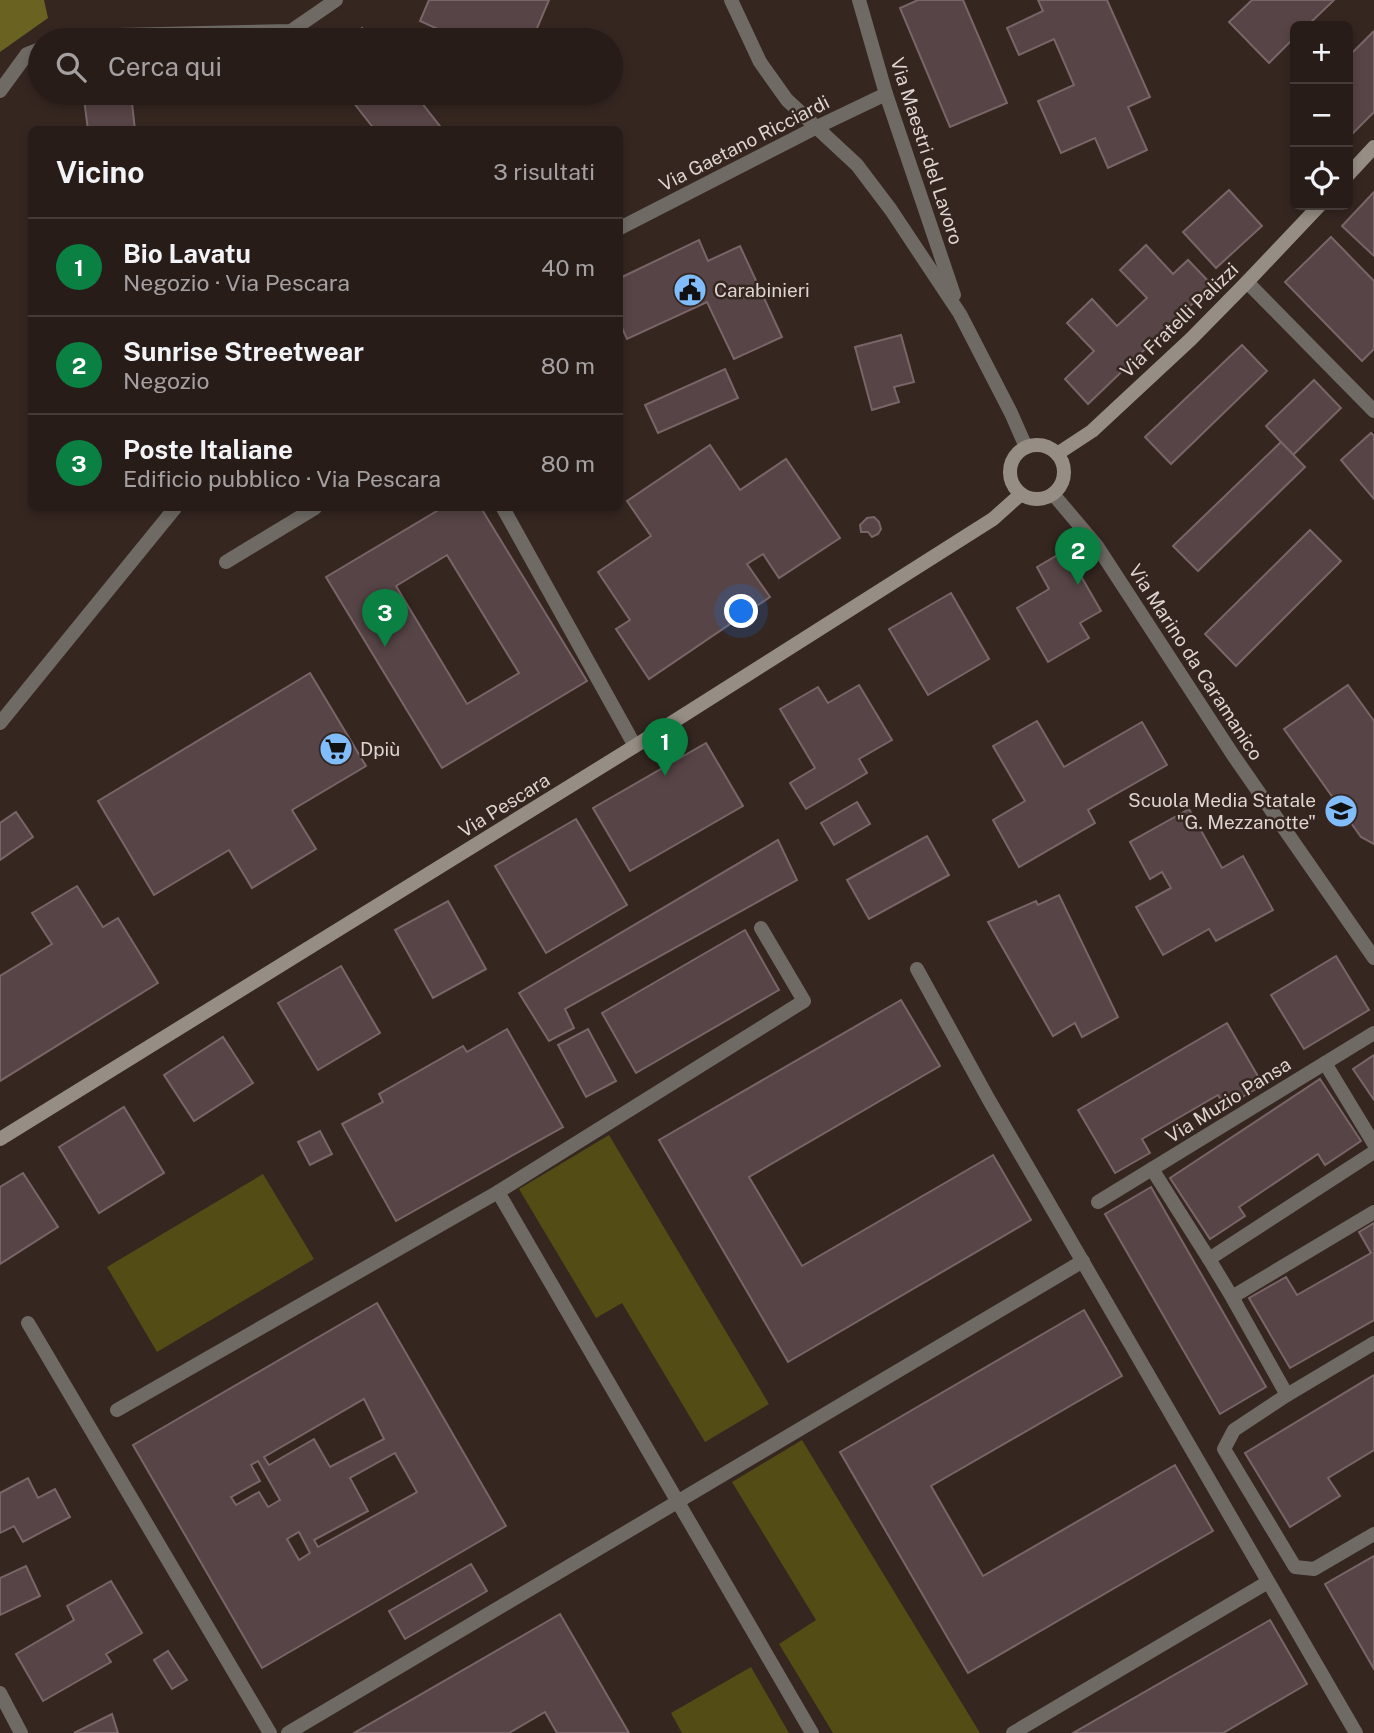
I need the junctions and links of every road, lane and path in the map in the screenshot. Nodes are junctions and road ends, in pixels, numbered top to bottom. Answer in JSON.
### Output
{"nodes":[{"id":1,"x":336,"y":0,"type":"edge"},
{"id":2,"x":732,"y":0,"type":"edge"},
{"id":3,"x":859,"y":0,"type":"edge"},
{"id":4,"x":297,"y":28,"type":"edge"},
{"id":5,"x":28,"y":54,"type":"edge"},
{"id":6,"x":0,"y":91,"type":"edge"},
{"id":7,"x":886,"y":94,"type":"junction"},
{"id":8,"x":817,"y":127,"type":"junction"},
{"id":9,"x":1374,"y":148,"type":"edge"},
{"id":10,"x":1353,"y":170,"type":"edge"},
{"id":11,"x":1315,"y":210,"type":"edge"},
{"id":12,"x":623,"y":226,"type":"edge"},
{"id":13,"x":1247,"y":282,"type":"junction"},
{"id":14,"x":960,"y":314,"type":"junction"},
{"id":15,"x":1374,"y":411,"type":"edge"},
{"id":16,"x":1026,"y":447,"type":"junction"},
{"id":17,"x":1057,"y":454,"type":"junction"},
{"id":18,"x":1021,"y":494,"type":"junction"},
{"id":19,"x":1053,"y":494,"type":"junction"},
{"id":20,"x":173,"y":511,"type":"edge"},
{"id":21,"x":310,"y":511,"type":"edge"},
{"id":22,"x":505,"y":511,"type":"edge"},
{"id":23,"x":226,"y":562,"type":"dead end"},
{"id":24,"x":0,"y":723,"type":"edge"},
{"id":25,"x":635,"y":746,"type":"junction"},
{"id":26,"x":761,"y":928,"type":"dead end"},
{"id":27,"x":1374,"y":958,"type":"edge"},
{"id":28,"x":917,"y":969,"type":"dead end"},
{"id":29,"x":1374,"y":1033,"type":"edge"},
{"id":30,"x":1325,"y":1063,"type":"junction"},
{"id":31,"x":0,"y":1139,"type":"edge"},
{"id":32,"x":1374,"y":1144,"type":"edge"},
{"id":33,"x":1374,"y":1152,"type":"edge"},
{"id":34,"x":1152,"y":1169,"type":"junction"},
{"id":35,"x":498,"y":1192,"type":"junction"},
{"id":36,"x":1098,"y":1202,"type":"dead end"},
{"id":37,"x":1374,"y":1212,"type":"edge"},
{"id":38,"x":1209,"y":1259,"type":"junction"},
{"id":39,"x":1083,"y":1261,"type":"junction"},
{"id":40,"x":1232,"y":1297,"type":"junction"},
{"id":41,"x":28,"y":1323,"type":"dead end"},
{"id":42,"x":1374,"y":1343,"type":"edge"},
{"id":43,"x":1287,"y":1395,"type":"junction"},
{"id":44,"x":117,"y":1410,"type":"dead end"},
{"id":45,"x":677,"y":1502,"type":"junction"},
{"id":46,"x":1374,"y":1534,"type":"edge"},
{"id":47,"x":1268,"y":1582,"type":"junction"},
{"id":48,"x":0,"y":1693,"type":"edge"},
{"id":49,"x":21,"y":1733,"type":"edge"},
{"id":50,"x":270,"y":1733,"type":"edge"},
{"id":51,"x":288,"y":1733,"type":"edge"},
{"id":52,"x":812,"y":1733,"type":"edge"},
{"id":53,"x":1013,"y":1733,"type":"edge"},
{"id":54,"x":1356,"y":1733,"type":"edge"}],
"edges":[{"from":1,"to":4,"type":"street"},
{"from":2,"to":8,"type":"street","name":"Via Maestri del Lavoro"},
{"from":3,"to":7,"type":"street","name":"Via Maestri del Lavoro"},
{"from":5,"to":6,"type":"street"},
{"from":7,"to":8,"type":"street","name":"Via Gaetano Ricciardi"},
{"from":7,"to":14,"type":"street","name":"Via Maestri del Lavoro"},
{"from":8,"to":12,"type":"street","name":"Via Gaetano Ricciardi"},
{"from":8,"to":14,"type":"street","name":"Via Maestri del Lavoro"},
{"from":9,"to":10,"type":"street"},
{"from":11,"to":13,"type":"street","name":"Via Fratelli Palizzi"},
{"from":13,"to":15,"type":"street"},
{"from":13,"to":17,"type":"street","name":"Via Fratelli Palizzi"},
{"from":14,"to":16,"type":"street","name":"Via Maestri del Lavoro"},
{"from":16,"to":17,"type":"street"},
{"from":16,"to":18,"type":"street"},
{"from":17,"to":19,"type":"street"},
{"from":18,"to":19,"type":"street"},
{"from":18,"to":25,"type":"street","name":"Via Pescara"},
{"from":19,"to":27,"type":"street","name":"Via Marino da Caramanico"},
{"from":20,"to":24,"type":"street"},
{"from":21,"to":23,"type":"street"},
{"from":22,"to":25,"type":"street"},
{"from":25,"to":31,"type":"street","name":"Via Pescara"},
{"from":26,"to":35,"type":"street"},
{"from":28,"to":39,"type":"street"},
{"from":29,"to":30,"type":"street","name":"Via Muzio Pansa"},
{"from":30,"to":32,"type":"street"},
{"from":30,"to":34,"type":"street","name":"Via Muzio Pansa"},
{"from":33,"to":38,"type":"street"},
{"from":34,"to":36,"type":"street","name":"Via Muzio Pansa"},
{"from":34,"to":38,"type":"street"},
{"from":35,"to":44,"type":"street"},
{"from":35,"to":45,"type":"street"},
{"from":37,"to":40,"type":"street"},
{"from":38,"to":40,"type":"street"},
{"from":39,"to":45,"type":"street"},
{"from":39,"to":47,"type":"street"},
{"from":40,"to":43,"type":"street"},
{"from":41,"to":50,"type":"street"},
{"from":42,"to":43,"type":"street"},
{"from":43,"to":46,"type":"street"},
{"from":45,"to":51,"type":"street"},
{"from":45,"to":52,"type":"street"},
{"from":47,"to":53,"type":"street"},
{"from":47,"to":54,"type":"street"},
{"from":48,"to":49,"type":"street"}]}
